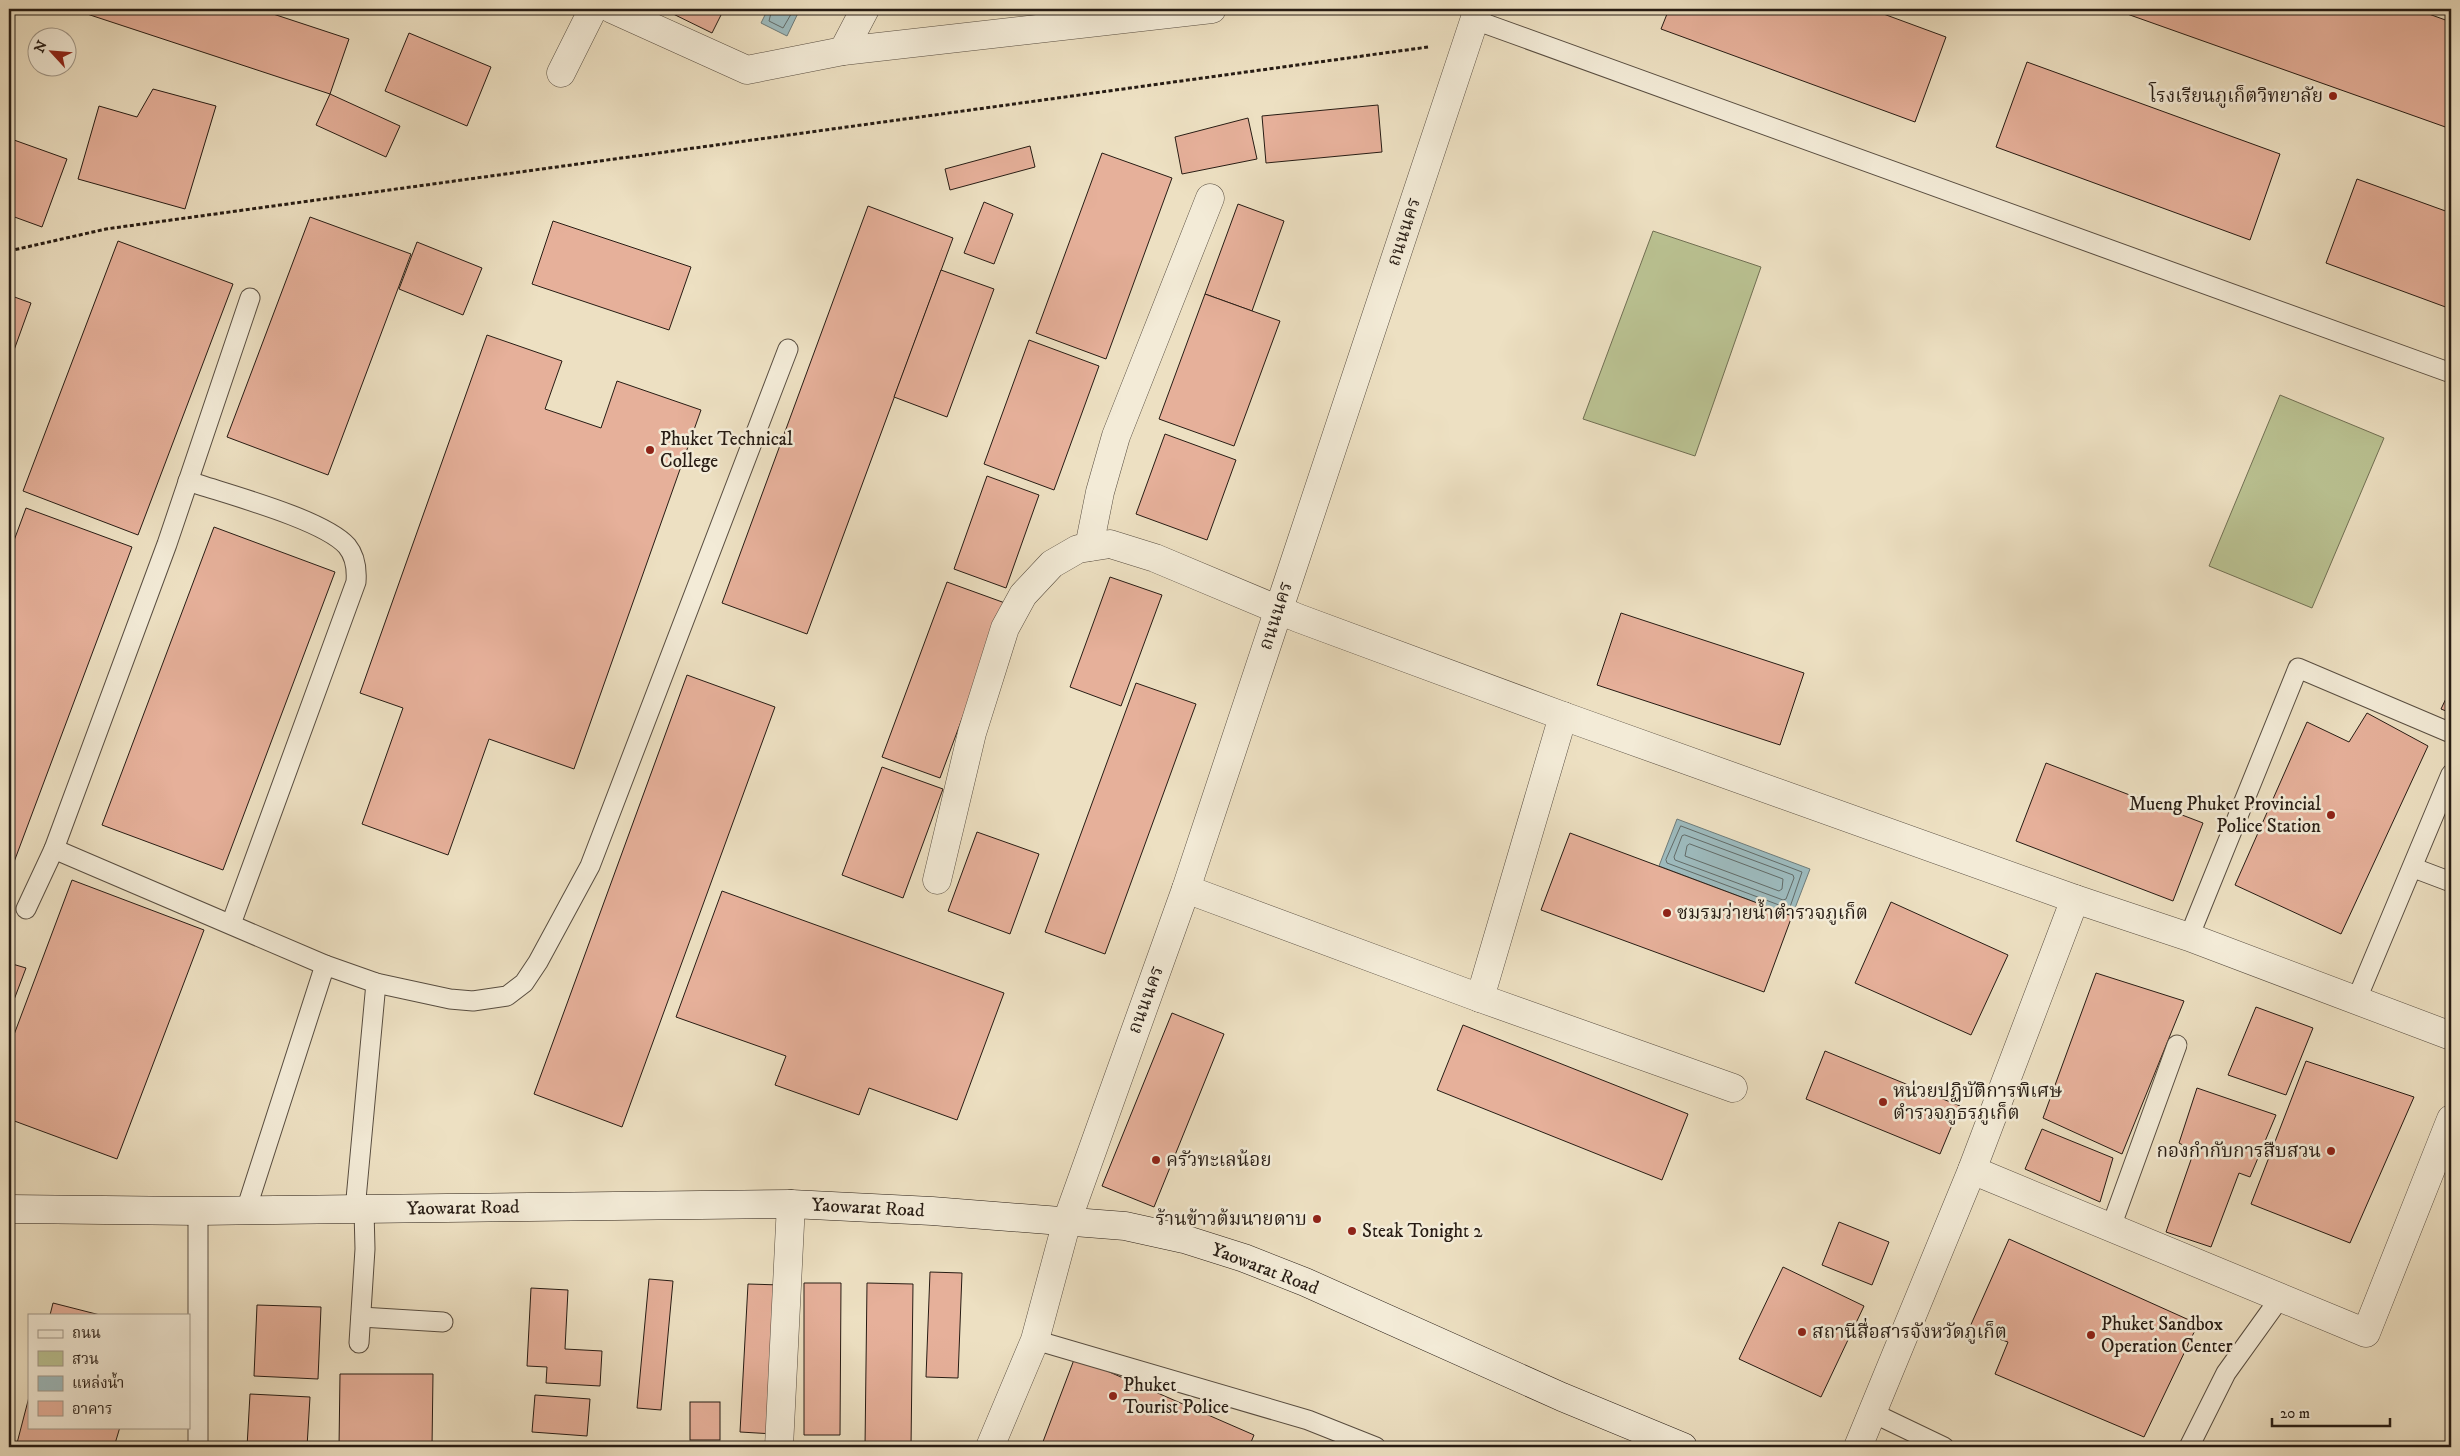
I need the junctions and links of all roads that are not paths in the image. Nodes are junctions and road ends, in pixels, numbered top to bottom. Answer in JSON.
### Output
{"nodes":[{"id":1,"x":592,"y":9,"type":"edge"},
{"id":2,"x":612,"y":9,"type":"edge"},
{"id":3,"x":865,"y":9,"type":"edge"},
{"id":4,"x":1212,"y":9,"type":"edge"},
{"id":5,"x":1476,"y":14,"type":"edge"},
{"id":6,"x":843,"y":51,"type":"junction"},
{"id":7,"x":561,"y":73,"type":"dead end"},
{"id":8,"x":1210,"y":198,"type":"dead end"},
{"id":9,"x":250,"y":298,"type":"dead end"},
{"id":10,"x":788,"y":349,"type":"dead end"},
{"id":11,"x":2451,"y":373,"type":"edge"},
{"id":12,"x":188,"y":482,"type":"junction"},
{"id":13,"x":1088,"y":547,"type":"junction"},
{"id":14,"x":1278,"y":610,"type":"junction"},
{"id":15,"x":1563,"y":716,"type":"junction"},
{"id":16,"x":2451,"y":733,"type":"edge"},
{"id":17,"x":2451,"y":774,"type":"edge"},
{"id":18,"x":54,"y":849,"type":"junction"},
{"id":19,"x":2414,"y":868,"type":"junction"},
{"id":20,"x":937,"y":880,"type":"dead end"},
{"id":21,"x":2451,"y":882,"type":"edge"},
{"id":22,"x":1186,"y":889,"type":"junction"},
{"id":23,"x":2075,"y":899,"type":"junction"},
{"id":24,"x":26,"y":909,"type":"dead end"},
{"id":25,"x":231,"y":924,"type":"junction"},
{"id":26,"x":2189,"y":937,"type":"junction"},
{"id":27,"x":325,"y":965,"type":"junction"},
{"id":28,"x":376,"y":983,"type":"junction"},
{"id":29,"x":1480,"y":998,"type":"junction"},
{"id":30,"x":2356,"y":1001,"type":"junction"},
{"id":31,"x":2451,"y":1036,"type":"edge"},
{"id":32,"x":2177,"y":1045,"type":"dead end"},
{"id":33,"x":1733,"y":1088,"type":"dead end"},
{"id":34,"x":2451,"y":1119,"type":"edge"},
{"id":35,"x":1972,"y":1170,"type":"junction"},
{"id":36,"x":791,"y":1204,"type":"junction"},
{"id":37,"x":9,"y":1209,"type":"edge"},
{"id":38,"x":246,"y":1210,"type":"junction"},
{"id":39,"x":360,"y":1210,"type":"junction"},
{"id":40,"x":198,"y":1211,"type":"junction"},
{"id":41,"x":1067,"y":1221,"type":"junction"},
{"id":42,"x":2110,"y":1227,"type":"junction"},
{"id":43,"x":2280,"y":1298,"type":"junction"},
{"id":44,"x":361,"y":1317,"type":"junction"},
{"id":45,"x":443,"y":1322,"type":"dead end"},
{"id":46,"x":1036,"y":1340,"type":"junction"},
{"id":47,"x":359,"y":1343,"type":"dead end"},
{"id":48,"x":1873,"y":1413,"type":"junction"},
{"id":49,"x":198,"y":1447,"type":"edge"},
{"id":50,"x":779,"y":1447,"type":"edge"},
{"id":51,"x":990,"y":1447,"type":"edge"},
{"id":52,"x":1376,"y":1447,"type":"edge"},
{"id":53,"x":1683,"y":1447,"type":"edge"},
{"id":54,"x":1858,"y":1447,"type":"edge"},
{"id":55,"x":1944,"y":1447,"type":"edge"},
{"id":56,"x":2188,"y":1447,"type":"edge"}],
"edges":[{"from":1,"to":7,"type":"street"},
{"from":2,"to":6,"type":"street"},
{"from":3,"to":6,"type":"street"},
{"from":4,"to":6,"type":"street"},
{"from":5,"to":11,"type":"lane"},
{"from":5,"to":14,"type":"street","name":"ถนนนคร"},
{"from":8,"to":13,"type":"street"},
{"from":9,"to":12,"type":"lane"},
{"from":10,"to":28,"type":"lane"},
{"from":12,"to":18,"type":"lane"},
{"from":12,"to":25,"type":"lane"},
{"from":13,"to":14,"type":"street"},
{"from":13,"to":20,"type":"street"},
{"from":14,"to":15,"type":"street"},
{"from":14,"to":22,"type":"street","name":"ถนนนคร"},
{"from":15,"to":23,"type":"street"},
{"from":15,"to":29,"type":"street"},
{"from":16,"to":26,"type":"lane"},
{"from":17,"to":19,"type":"lane"},
{"from":18,"to":24,"type":"lane"},
{"from":18,"to":25,"type":"lane"},
{"from":19,"to":21,"type":"lane"},
{"from":19,"to":30,"type":"lane"},
{"from":22,"to":29,"type":"street"},
{"from":22,"to":41,"type":"street","name":"ถนนนคร"},
{"from":23,"to":26,"type":"street"},
{"from":23,"to":35,"type":"street"},
{"from":25,"to":27,"type":"lane"},
{"from":26,"to":30,"type":"street"},
{"from":27,"to":28,"type":"lane"},
{"from":27,"to":38,"type":"lane"},
{"from":28,"to":39,"type":"lane"},
{"from":29,"to":33,"type":"street"},
{"from":30,"to":31,"type":"street"},
{"from":32,"to":42,"type":"lane"},
{"from":34,"to":43,"type":"street"},
{"from":35,"to":42,"type":"street"},
{"from":35,"to":48,"type":"street"},
{"from":36,"to":39,"type":"street","name":"Yaowarat Road"},
{"from":36,"to":41,"type":"street","name":"Yaowarat Road"},
{"from":36,"to":50,"type":"street"},
{"from":37,"to":40,"type":"street","name":"Yaowarat Road"},
{"from":38,"to":39,"type":"street","name":"Yaowarat Road"},
{"from":38,"to":40,"type":"street","name":"Yaowarat Road"},
{"from":39,"to":44,"type":"lane"},
{"from":40,"to":49,"type":"lane"},
{"from":41,"to":46,"type":"street","name":"ถนนนคร"},
{"from":41,"to":53,"type":"street","name":"Yaowarat Road"},
{"from":42,"to":43,"type":"street"},
{"from":43,"to":56,"type":"lane"},
{"from":44,"to":45,"type":"lane"},
{"from":44,"to":47,"type":"lane"},
{"from":46,"to":51,"type":"street","name":"ถนนนคร"},
{"from":46,"to":52,"type":"lane"},
{"from":48,"to":54,"type":"street"},
{"from":48,"to":55,"type":"lane"}]}
